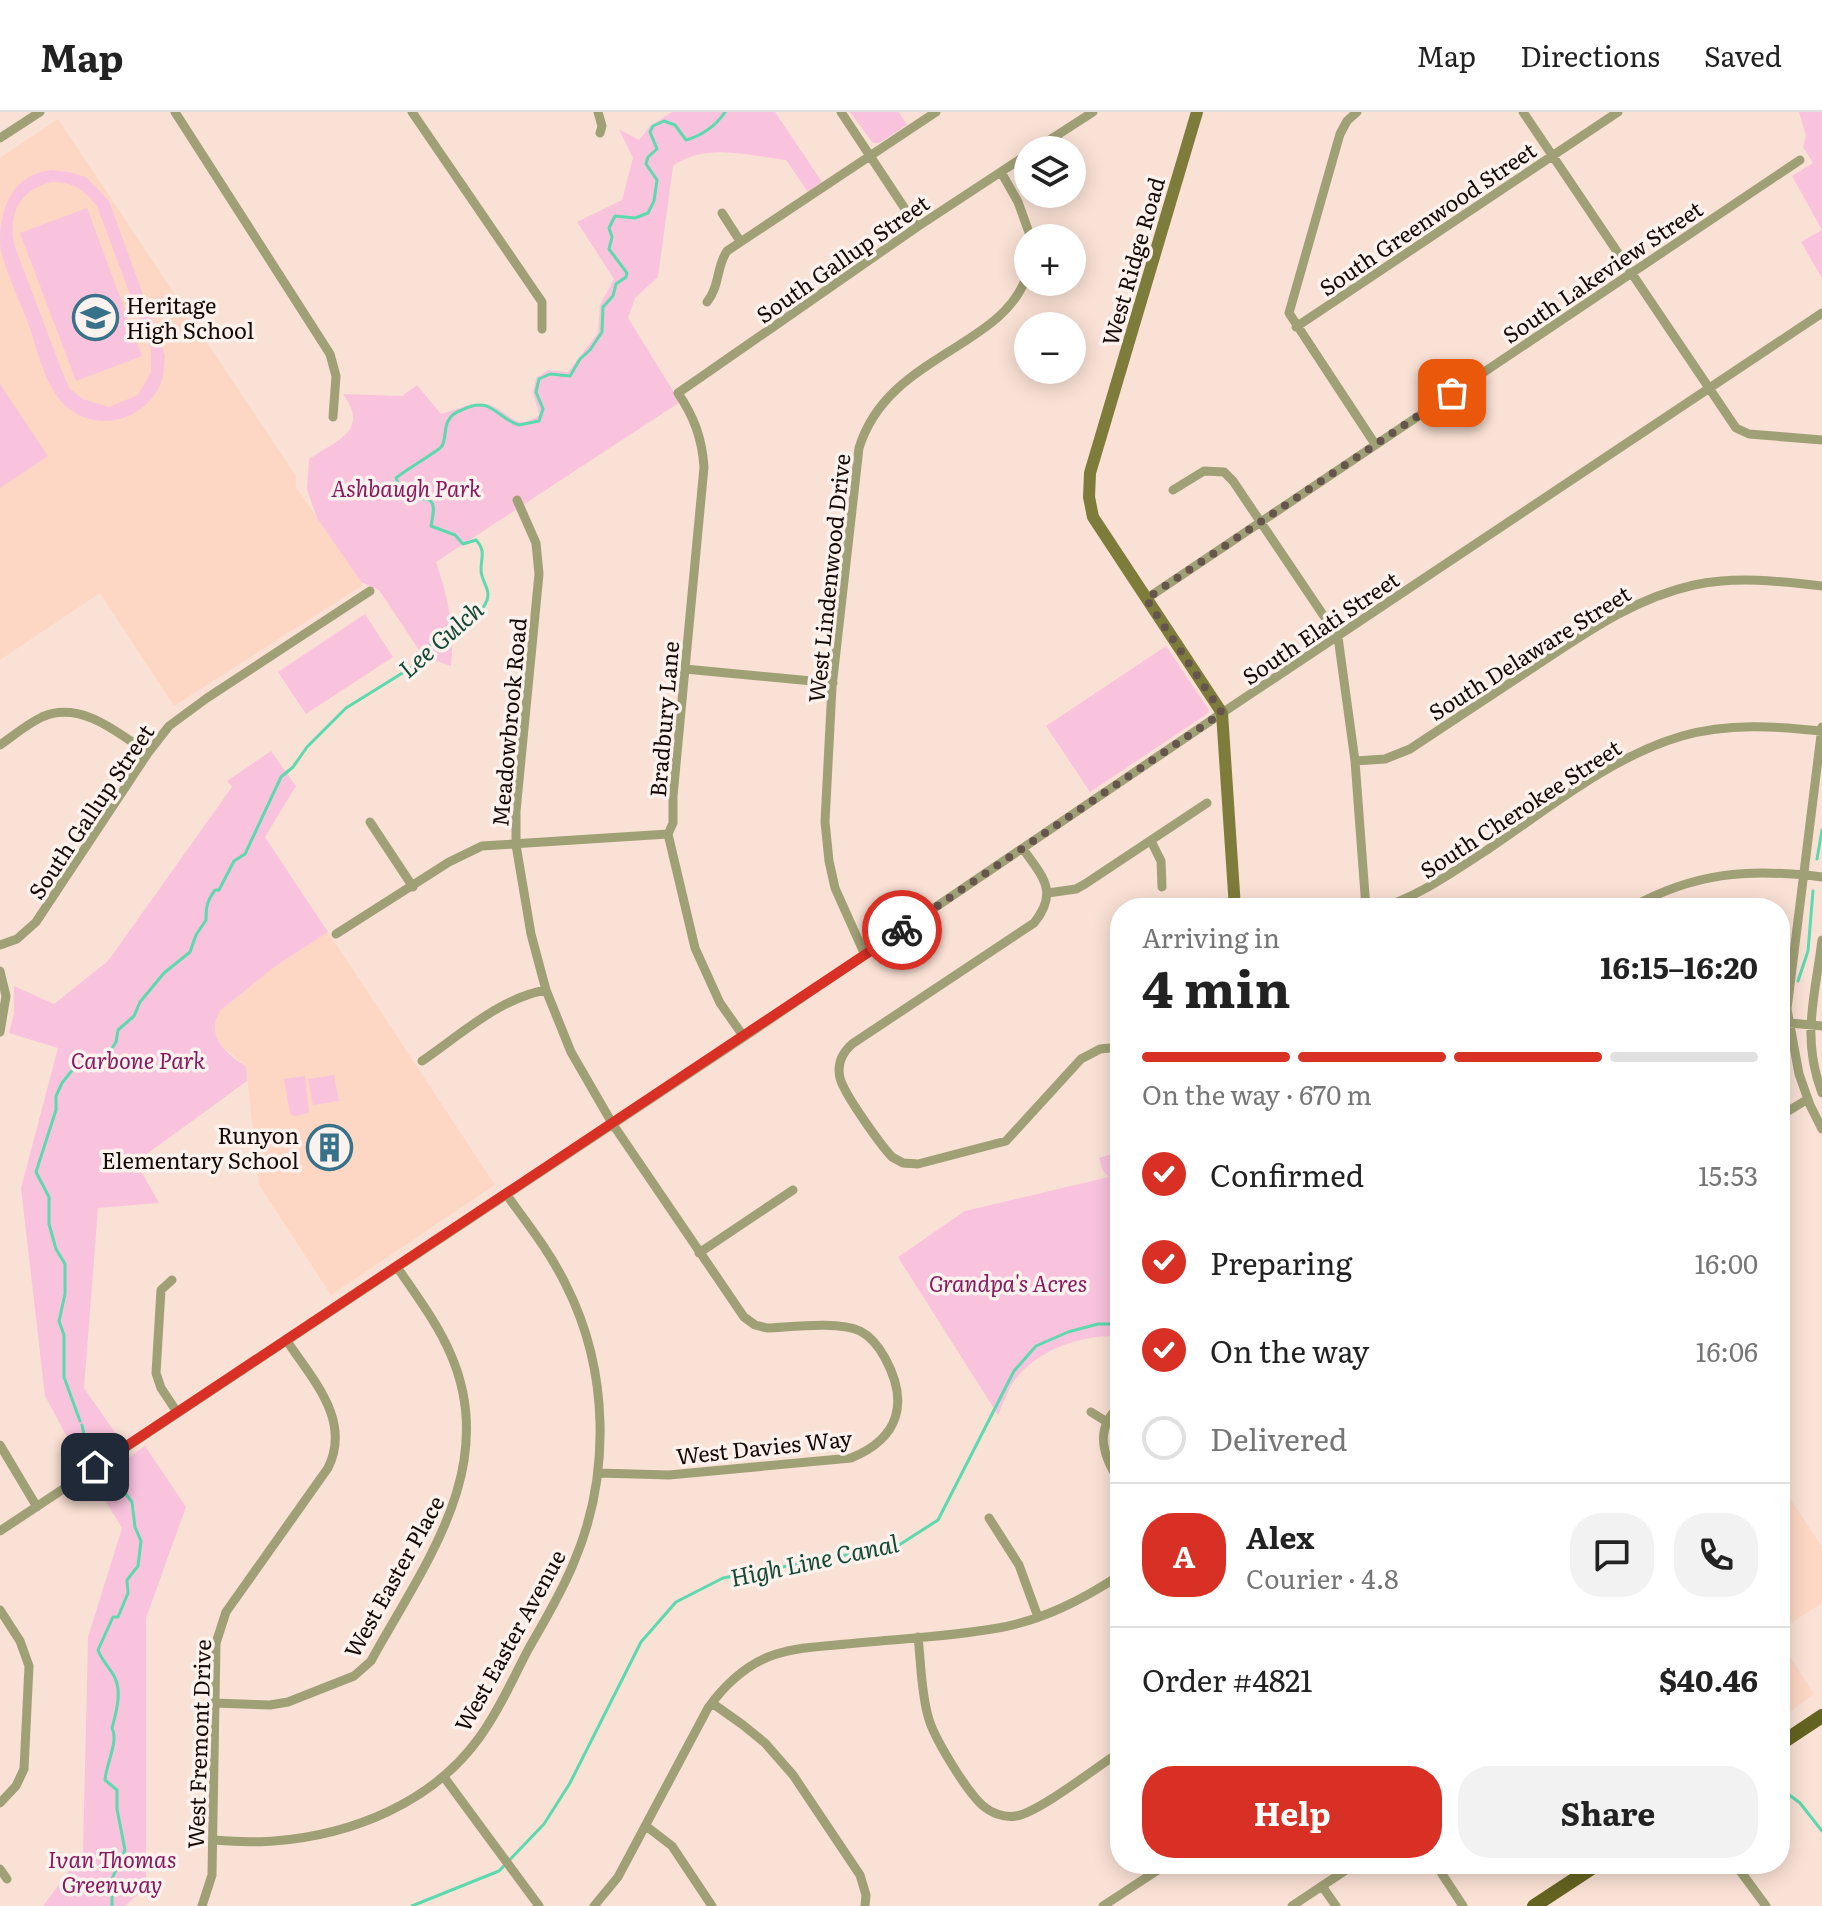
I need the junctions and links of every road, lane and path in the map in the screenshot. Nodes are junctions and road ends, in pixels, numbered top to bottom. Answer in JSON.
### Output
{"nodes":[{"id":1,"x":40,"y":112,"type":"edge"},
{"id":2,"x":175,"y":112,"type":"edge"},
{"id":3,"x":412,"y":112,"type":"edge"},
{"id":4,"x":598,"y":112,"type":"edge"},
{"id":5,"x":841,"y":112,"type":"edge"},
{"id":6,"x":936,"y":112,"type":"edge"},
{"id":7,"x":1093,"y":112,"type":"edge"},
{"id":8,"x":1197,"y":112,"type":"edge"},
{"id":9,"x":1357,"y":112,"type":"edge"},
{"id":10,"x":1523,"y":112,"type":"edge"},
{"id":11,"x":1618,"y":112,"type":"edge"},
{"id":12,"x":600,"y":133,"type":"dead end"},
{"id":13,"x":1056,"y":136,"type":"edge"},
{"id":14,"x":0,"y":138,"type":"edge"},
{"id":15,"x":870,"y":156,"type":"junction"},
{"id":16,"x":1553,"y":156,"type":"junction"},
{"id":17,"x":1800,"y":160,"type":"dead end"},
{"id":18,"x":1014,"y":163,"type":"edge"},
{"id":19,"x":1001,"y":172,"type":"junction"},
{"id":20,"x":722,"y":213,"type":"dead end"},
{"id":21,"x":1026,"y":224,"type":"edge"},
{"id":22,"x":917,"y":227,"type":"junction"},
{"id":23,"x":740,"y":241,"type":"junction"},
{"id":24,"x":1632,"y":273,"type":"junction"},
{"id":25,"x":1017,"y":296,"type":"edge"},
{"id":26,"x":707,"y":302,"type":"dead end"},
{"id":27,"x":1822,"y":313,"type":"edge"},
{"id":28,"x":1296,"y":327,"type":"junction"},
{"id":29,"x":542,"y":329,"type":"dead end"},
{"id":30,"x":1709,"y":387,"type":"junction"},
{"id":31,"x":678,"y":393,"type":"joint"},
{"id":32,"x":333,"y":417,"type":"dead end"},
{"id":33,"x":1822,"y":440,"type":"edge"},
{"id":34,"x":1375,"y":444,"type":"junction"},
{"id":35,"x":1173,"y":490,"type":"dead end"},
{"id":36,"x":517,"y":500,"type":"dead end"},
{"id":37,"x":1259,"y":521,"type":"junction"},
{"id":38,"x":1822,"y":586,"type":"edge"},
{"id":39,"x":370,"y":591,"type":"dead end"},
{"id":40,"x":1146,"y":599,"type":"junction"},
{"id":41,"x":1338,"y":637,"type":"junction"},
{"id":42,"x":685,"y":669,"type":"junction"},
{"id":43,"x":833,"y":683,"type":"junction"},
{"id":44,"x":1222,"y":713,"type":"junction"},
{"id":45,"x":1822,"y":729,"type":"edge"},
{"id":46,"x":0,"y":745,"type":"edge"},
{"id":47,"x":148,"y":753,"type":"junction"},
{"id":48,"x":1355,"y":761,"type":"junction"},
{"id":49,"x":1207,"y":803,"type":"dead end"},
{"id":50,"x":370,"y":822,"type":"dead end"},
{"id":51,"x":668,"y":834,"type":"junction"},
{"id":52,"x":1151,"y":841,"type":"junction"},
{"id":53,"x":516,"y":845,"type":"junction"},
{"id":54,"x":1023,"y":849,"type":"junction"},
{"id":55,"x":1804,"y":875,"type":"junction"},
{"id":56,"x":1822,"y":877,"type":"edge"},
{"id":57,"x":413,"y":887,"type":"junction"},
{"id":58,"x":1162,"y":887,"type":"dead end"},
{"id":59,"x":1048,"y":893,"type":"junction"},
{"id":60,"x":1234,"y":898,"type":"edge"},
{"id":61,"x":1365,"y":898,"type":"edge"},
{"id":62,"x":1407,"y":898,"type":"edge"},
{"id":63,"x":1650,"y":898,"type":"edge"},
{"id":64,"x":336,"y":934,"type":"dead end"},
{"id":65,"x":1822,"y":940,"type":"edge"},
{"id":66,"x":0,"y":945,"type":"edge"},
{"id":67,"x":865,"y":955,"type":"junction"},
{"id":68,"x":0,"y":971,"type":"edge"},
{"id":69,"x":1790,"y":985,"type":"edge"},
{"id":70,"x":546,"y":990,"type":"junction"},
{"id":71,"x":1790,"y":1022,"type":"edge"},
{"id":72,"x":1810,"y":1024,"type":"junction"},
{"id":73,"x":1822,"y":1026,"type":"edge"},
{"id":74,"x":0,"y":1032,"type":"edge"},
{"id":75,"x":744,"y":1037,"type":"junction"},
{"id":76,"x":1790,"y":1043,"type":"edge"},
{"id":77,"x":1110,"y":1048,"type":"edge"},
{"id":78,"x":422,"y":1061,"type":"dead end"},
{"id":79,"x":1822,"y":1093,"type":"edge"},
{"id":80,"x":1808,"y":1099,"type":"junction"},
{"id":81,"x":1790,"y":1110,"type":"edge"},
{"id":82,"x":612,"y":1123,"type":"junction"},
{"id":83,"x":1822,"y":1129,"type":"edge"},
{"id":84,"x":793,"y":1190,"type":"dead end"},
{"id":85,"x":506,"y":1194,"type":"junction"},
{"id":86,"x":699,"y":1253,"type":"junction"},
{"id":87,"x":397,"y":1267,"type":"junction"},
{"id":88,"x":172,"y":1280,"type":"dead end"},
{"id":89,"x":287,"y":1341,"type":"junction"},
{"id":90,"x":177,"y":1412,"type":"junction"},
{"id":91,"x":1091,"y":1412,"type":"dead end"},
{"id":92,"x":1110,"y":1418,"type":"edge"},
{"id":93,"x":1107,"y":1422,"type":"junction"},
{"id":94,"x":0,"y":1445,"type":"edge"},
{"id":95,"x":1110,"y":1465,"type":"edge"},
{"id":96,"x":598,"y":1473,"type":"junction"},
{"id":97,"x":37,"y":1507,"type":"junction"},
{"id":98,"x":989,"y":1518,"type":"dead end"},
{"id":99,"x":0,"y":1531,"type":"edge"},
{"id":100,"x":1110,"y":1581,"type":"edge"},
{"id":101,"x":0,"y":1610,"type":"edge"},
{"id":102,"x":1038,"y":1617,"type":"junction"},
{"id":103,"x":918,"y":1637,"type":"junction"},
{"id":104,"x":214,"y":1703,"type":"junction"},
{"id":105,"x":712,"y":1703,"type":"junction"},
{"id":106,"x":1822,"y":1716,"type":"edge"},
{"id":107,"x":1790,"y":1735,"type":"edge"},
{"id":108,"x":1110,"y":1759,"type":"edge"},
{"id":109,"x":444,"y":1777,"type":"junction"},
{"id":110,"x":0,"y":1803,"type":"edge"},
{"id":111,"x":646,"y":1826,"type":"junction"},
{"id":112,"x":213,"y":1840,"type":"junction"},
{"id":113,"x":0,"y":1869,"type":"edge"},
{"id":114,"x":1152,"y":1874,"type":"edge"},
{"id":115,"x":1340,"y":1874,"type":"edge"},
{"id":116,"x":1442,"y":1874,"type":"edge"},
{"id":117,"x":1580,"y":1874,"type":"edge"},
{"id":118,"x":1742,"y":1874,"type":"edge"},
{"id":119,"x":7,"y":1879,"type":"dead end"},
{"id":120,"x":1322,"y":1886,"type":"junction"},
{"id":121,"x":202,"y":1906,"type":"edge"},
{"id":122,"x":539,"y":1906,"type":"edge"},
{"id":123,"x":594,"y":1906,"type":"edge"},
{"id":124,"x":712,"y":1906,"type":"edge"},
{"id":125,"x":865,"y":1906,"type":"edge"},
{"id":126,"x":1103,"y":1906,"type":"edge"},
{"id":127,"x":1292,"y":1906,"type":"edge"},
{"id":128,"x":1336,"y":1906,"type":"edge"},
{"id":129,"x":1463,"y":1906,"type":"edge"},
{"id":130,"x":1534,"y":1906,"type":"edge"},
{"id":131,"x":1766,"y":1906,"type":"edge"}],
"edges":[{"from":1,"to":14,"type":"street"},
{"from":2,"to":32,"type":"street"},
{"from":3,"to":29,"type":"street"},
{"from":4,"to":12,"type":"street"},
{"from":5,"to":15,"type":"street"},
{"from":6,"to":15,"type":"street"},
{"from":7,"to":13,"type":"street"},
{"from":8,"to":40,"type":"street","name":"West Ridge Road"},
{"from":9,"to":28,"type":"street"},
{"from":10,"to":16,"type":"street"},
{"from":11,"to":16,"type":"street","name":"South Greenwood Street"},
{"from":15,"to":22,"type":"street"},
{"from":15,"to":23,"type":"street"},
{"from":16,"to":24,"type":"street"},
{"from":16,"to":28,"type":"street","name":"South Greenwood Street"},
{"from":17,"to":24,"type":"street","name":"South Lakeview Street"},
{"from":18,"to":19,"type":"street","name":"South Gallup Street"},
{"from":19,"to":21,"type":"street"},
{"from":19,"to":22,"type":"street","name":"South Gallup Street"},
{"from":20,"to":23,"type":"street"},
{"from":22,"to":31,"type":"street","name":"South Gallup Street"},
{"from":23,"to":26,"type":"street"},
{"from":24,"to":30,"type":"street"},
{"from":24,"to":34,"type":"street","name":"South Lakeview Street"},
{"from":25,"to":43,"type":"street","name":"West Lindenwood Drive"},
{"from":27,"to":30,"type":"street","name":"South Elati Street"},
{"from":28,"to":34,"type":"street"},
{"from":30,"to":33,"type":"street"},
{"from":30,"to":41,"type":"street","name":"South Elati Street"},
{"from":31,"to":42,"type":"street","name":"Bradbury Lane"},
{"from":34,"to":37,"type":"street","name":"South Lakeview Street"},
{"from":35,"to":37,"type":"street"},
{"from":36,"to":53,"type":"street","name":"Meadowbrook Road"},
{"from":37,"to":40,"type":"street","name":"South Lakeview Street"},
{"from":37,"to":41,"type":"street"},
{"from":38,"to":48,"type":"street","name":"South Delaware Street"},
{"from":39,"to":47,"type":"street","name":"South Gallup Street"},
{"from":40,"to":44,"type":"street","name":"West Ridge Road"},
{"from":41,"to":44,"type":"street","name":"South Elati Street"},
{"from":41,"to":48,"type":"street"},
{"from":42,"to":43,"type":"street"},
{"from":42,"to":51,"type":"street","name":"Bradbury Lane"},
{"from":43,"to":67,"type":"street","name":"West Lindenwood Drive"},
{"from":44,"to":54,"type":"street","name":"South Elati Street"},
{"from":44,"to":60,"type":"street","name":"West Ridge Road"},
{"from":45,"to":55,"type":"street"},
{"from":45,"to":62,"type":"street","name":"South Cherokee Street"},
{"from":46,"to":47,"type":"street"},
{"from":47,"to":66,"type":"street","name":"South Gallup Street"},
{"from":48,"to":61,"type":"street"},
{"from":49,"to":52,"type":"street"},
{"from":50,"to":57,"type":"street"},
{"from":51,"to":53,"type":"street"},
{"from":51,"to":75,"type":"street","name":"Bradbury Lane"},
{"from":52,"to":58,"type":"street"},
{"from":52,"to":59,"type":"street"},
{"from":53,"to":57,"type":"street"},
{"from":53,"to":70,"type":"street","name":"Meadowbrook Road"},
{"from":54,"to":59,"type":"street"},
{"from":54,"to":67,"type":"street","name":"South Elati Street"},
{"from":55,"to":56,"type":"street"},
{"from":55,"to":63,"type":"street"},
{"from":55,"to":69,"type":"street"},
{"from":57,"to":64,"type":"street"},
{"from":59,"to":77,"type":"street"},
{"from":65,"to":72,"type":"street"},
{"from":67,"to":75,"type":"street","name":"South Elati Street"},
{"from":68,"to":74,"type":"street"},
{"from":70,"to":78,"type":"street"},
{"from":70,"to":82,"type":"street","name":"Meadowbrook Road"},
{"from":71,"to":72,"type":"street"},
{"from":72,"to":73,"type":"street"},
{"from":72,"to":79,"type":"street"},
{"from":75,"to":82,"type":"street","name":"South Elati Street"},
{"from":76,"to":80,"type":"street"},
{"from":80,"to":81,"type":"street"},
{"from":80,"to":83,"type":"street"},
{"from":82,"to":85,"type":"street","name":"South Elati Street"},
{"from":82,"to":86,"type":"street","name":"West Davies Way"},
{"from":84,"to":86,"type":"street"},
{"from":85,"to":87,"type":"street","name":"South Elati Street"},
{"from":85,"to":96,"type":"street","name":"West Easter Avenue"},
{"from":86,"to":96,"type":"street","name":"West Davies Way"},
{"from":87,"to":89,"type":"street","name":"South Elati Street"},
{"from":87,"to":104,"type":"street","name":"West Easter Place"},
{"from":88,"to":90,"type":"street"},
{"from":89,"to":90,"type":"street","name":"South Elati Street"},
{"from":89,"to":104,"type":"street","name":"West Fremont Drive"},
{"from":90,"to":97,"type":"street","name":"South Elati Street"},
{"from":91,"to":93,"type":"street"},
{"from":92,"to":93,"type":"street"},
{"from":93,"to":95,"type":"street"},
{"from":94,"to":97,"type":"street"},
{"from":96,"to":109,"type":"street","name":"West Easter Avenue"},
{"from":97,"to":99,"type":"street","name":"South Elati Street"},
{"from":98,"to":102,"type":"street"},
{"from":100,"to":102,"type":"street"},
{"from":101,"to":110,"type":"street"},
{"from":102,"to":103,"type":"street"},
{"from":103,"to":105,"type":"street"},
{"from":103,"to":108,"type":"street"},
{"from":104,"to":112,"type":"street","name":"West Fremont Drive"},
{"from":105,"to":111,"type":"street"},
{"from":105,"to":125,"type":"street"},
{"from":106,"to":107,"type":"main road"},
{"from":109,"to":112,"type":"street","name":"West Easter Avenue"},
{"from":109,"to":122,"type":"street"},
{"from":111,"to":123,"type":"street"},
{"from":111,"to":124,"type":"street"},
{"from":112,"to":121,"type":"street","name":"West Fremont Drive"},
{"from":113,"to":119,"type":"street"},
{"from":114,"to":126,"type":"street"},
{"from":115,"to":120,"type":"street"},
{"from":116,"to":129,"type":"street"},
{"from":117,"to":130,"type":"main road"},
{"from":118,"to":131,"type":"street"},
{"from":120,"to":127,"type":"street"},
{"from":120,"to":128,"type":"street"}]}
